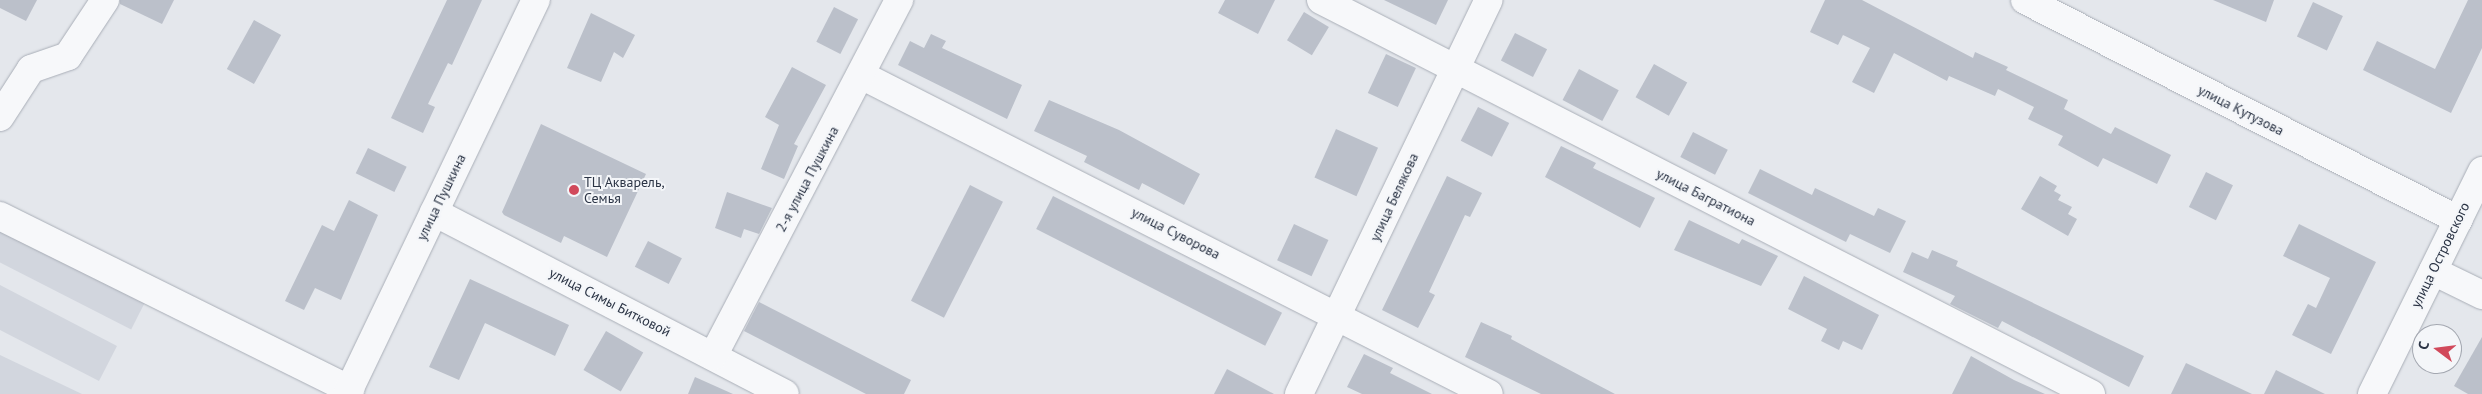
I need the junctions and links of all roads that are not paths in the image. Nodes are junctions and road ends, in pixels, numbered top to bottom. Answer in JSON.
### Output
{"nodes":[{"id":1,"x":106,"y":0,"type":"edge"},
{"id":2,"x":536,"y":0,"type":"edge"},
{"id":3,"x":899,"y":0,"type":"edge"},
{"id":4,"x":1321,"y":0,"type":"edge"},
{"id":5,"x":1488,"y":0,"type":"edge"},
{"id":6,"x":2025,"y":0,"type":"edge"},
{"id":7,"x":1455,"y":70,"type":"junction"},
{"id":8,"x":861,"y":75,"type":"junction"},
{"id":9,"x":0,"y":117,"type":"edge"},
{"id":10,"x":2482,"y":170,"type":"edge"},
{"id":11,"x":434,"y":212,"type":"junction"},
{"id":12,"x":0,"y":216,"type":"edge"},
{"id":13,"x":2458,"y":220,"type":"junction"},
{"id":14,"x":2433,"y":271,"type":"junction"},
{"id":15,"x":2482,"y":294,"type":"edge"},
{"id":16,"x":1338,"y":315,"type":"junction"},
{"id":17,"x":713,"y":356,"type":"junction"},
{"id":18,"x":349,"y":392,"type":"edge"},
{"id":19,"x":784,"y":394,"type":"edge"},
{"id":20,"x":1299,"y":394,"type":"edge"},
{"id":21,"x":1489,"y":394,"type":"edge"},
{"id":22,"x":2091,"y":394,"type":"edge"},
{"id":23,"x":2372,"y":394,"type":"edge"}],
"edges":[{"from":1,"to":9,"type":"street"},
{"from":2,"to":11,"type":"street","name":"улица Пушкина"},
{"from":3,"to":8,"type":"street","name":"2-я улица Пушкина"},
{"from":4,"to":7,"type":"street","name":"улица Багратиона"},
{"from":5,"to":7,"type":"street","name":"улица Белякова"},
{"from":6,"to":13,"type":"street","name":"улица Кутузова"},
{"from":7,"to":16,"type":"street","name":"улица Белякова"},
{"from":7,"to":22,"type":"street","name":"улица Багратиона"},
{"from":8,"to":16,"type":"street","name":"улица Суворова"},
{"from":8,"to":17,"type":"street","name":"2-я улица Пушкина"},
{"from":10,"to":13,"type":"street","name":"улица Островского"},
{"from":11,"to":17,"type":"street","name":"улица Симы Битковой"},
{"from":11,"to":18,"type":"street","name":"улица Пушкина"},
{"from":12,"to":18,"type":"street"},
{"from":13,"to":14,"type":"street","name":"улица Островского"},
{"from":14,"to":15,"type":"street"},
{"from":14,"to":23,"type":"street","name":"улица Островского"},
{"from":16,"to":20,"type":"street","name":"улица Белякова"},
{"from":16,"to":21,"type":"street","name":"улица Суворова"},
{"from":17,"to":19,"type":"street","name":"улица Симы Битковой"}]}
